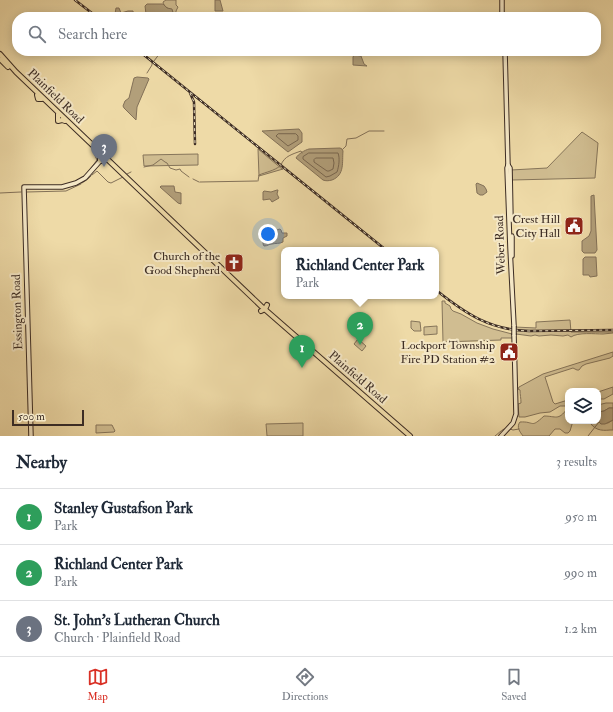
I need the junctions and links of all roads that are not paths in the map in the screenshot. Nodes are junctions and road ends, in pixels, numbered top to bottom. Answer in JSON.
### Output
{"nodes":[{"id":1,"x":503,"y":0,"type":"edge"},
{"id":2,"x":503,"y":12,"type":"edge"},
{"id":3,"x":0,"y":54,"type":"edge"},
{"id":4,"x":505,"y":56,"type":"edge"},
{"id":5,"x":0,"y":59,"type":"edge"},
{"id":6,"x":103,"y":158,"type":"junction"},
{"id":7,"x":31,"y":436,"type":"edge"},
{"id":8,"x":410,"y":436,"type":"edge"},
{"id":9,"x":501,"y":436,"type":"edge"}],
"edges":[{"from":1,"to":2,"type":"main road"},
{"from":3,"to":6,"type":"main road","name":"Plainfield Road"},
{"from":4,"to":9,"type":"main road","name":"Weber Road","bridge":true},
{"from":5,"to":6,"type":"main road","name":"Plainfield Road"},
{"from":6,"to":7,"type":"main road","name":"Essington Road"},
{"from":6,"to":8,"type":"main road","name":"Plainfield Road"}]}
